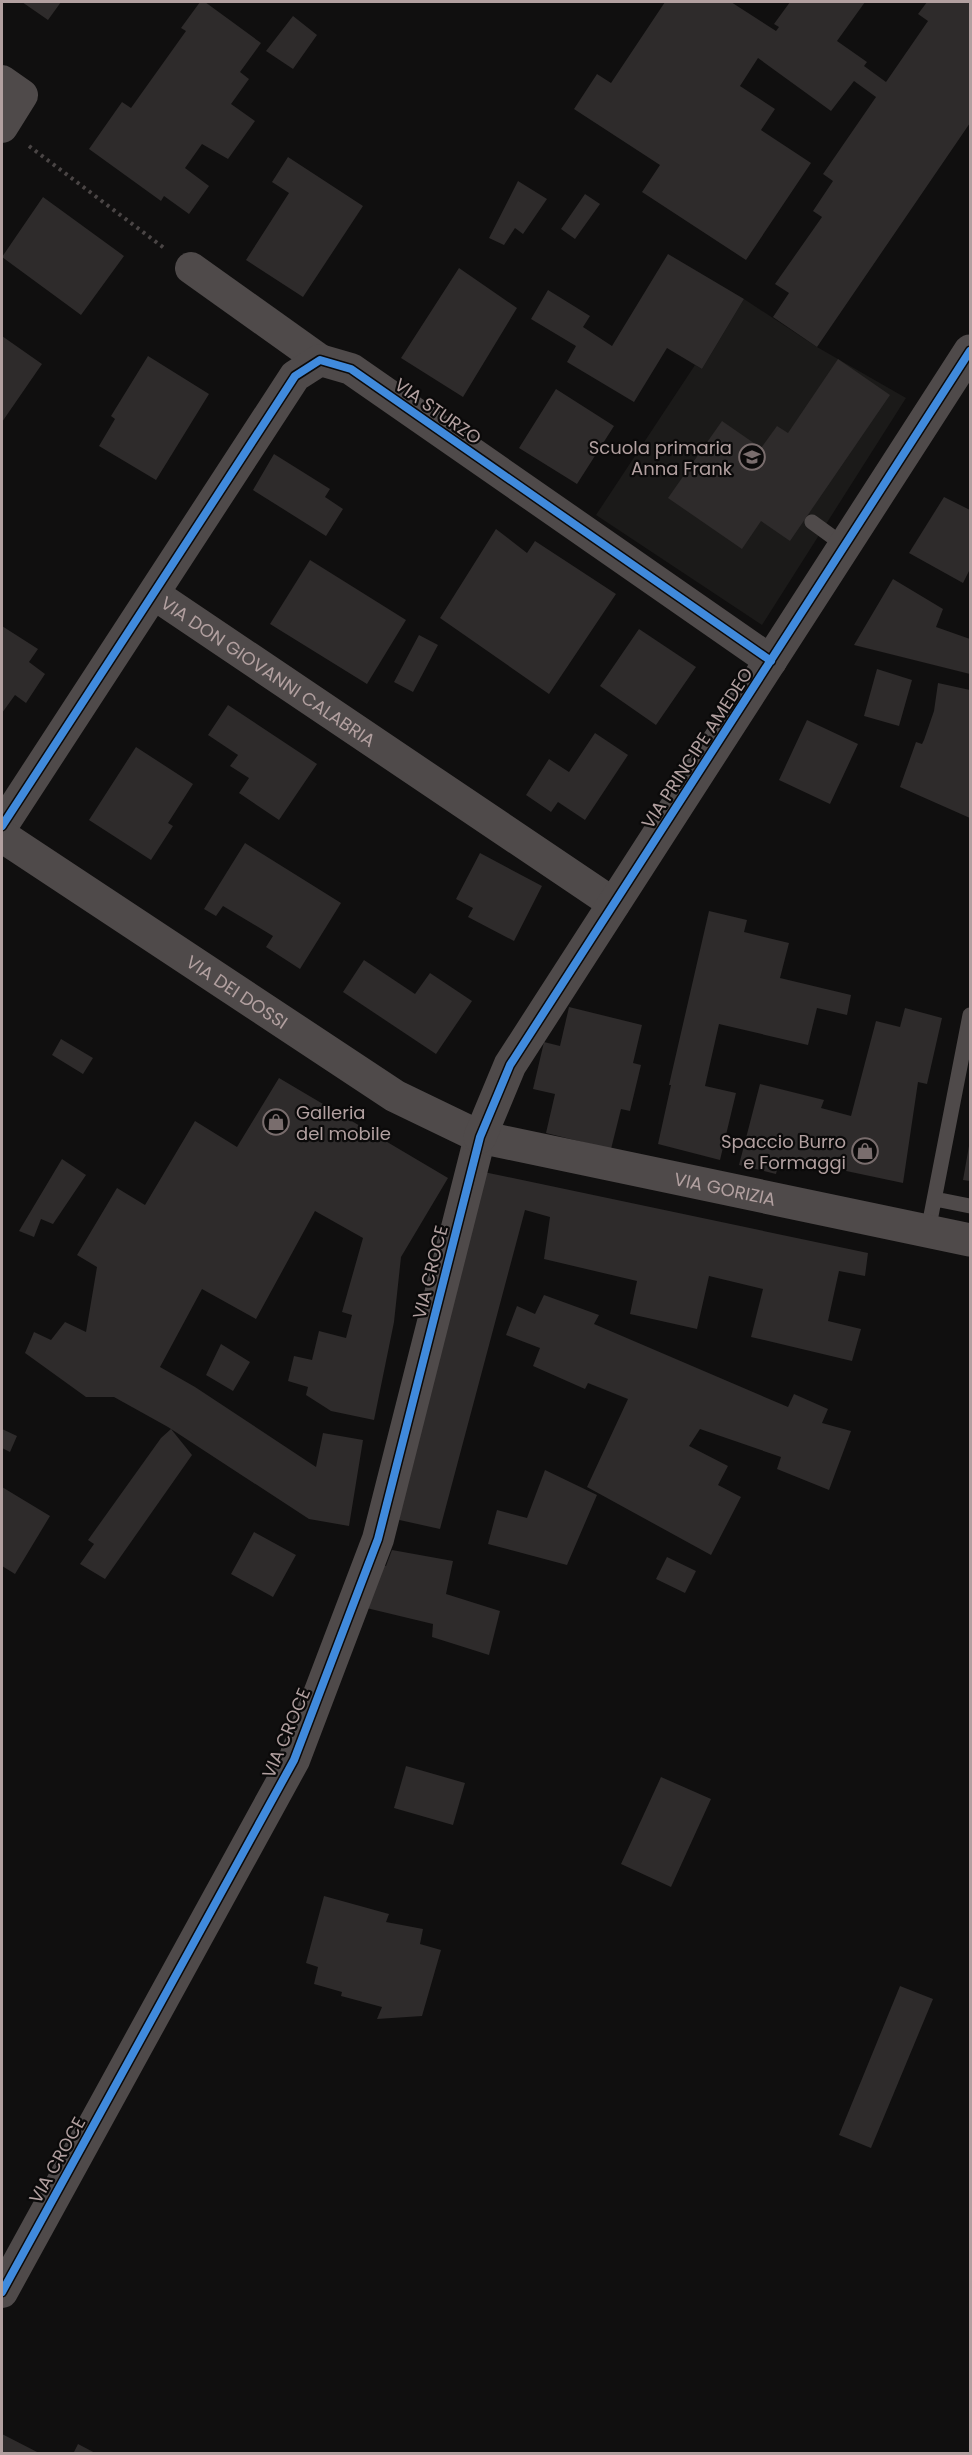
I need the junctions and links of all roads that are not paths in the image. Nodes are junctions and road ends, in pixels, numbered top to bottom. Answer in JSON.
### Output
{"nodes":[{"id":1,"x":2,"y":81,"type":"edge"},
{"id":2,"x":2,"y":126,"type":"edge"},
{"id":3,"x":191,"y":268,"type":"road end"},
{"id":4,"x":970,"y":351,"type":"edge"},
{"id":5,"x":320,"y":360,"type":"junction"},
{"id":6,"x":812,"y":522,"type":"dead end"},
{"id":7,"x":845,"y":546,"type":"junction"},
{"id":8,"x":154,"y":594,"type":"junction"},
{"id":9,"x":771,"y":661,"type":"junction"},
{"id":10,"x":2,"y":826,"type":"edge"},
{"id":11,"x":2,"y":836,"type":"edge"},
{"id":12,"x":614,"y":904,"type":"junction"},
{"id":13,"x":970,"y":1015,"type":"edge"},
{"id":14,"x":480,"y":1137,"type":"junction"},
{"id":15,"x":935,"y":1199,"type":"junction"},
{"id":16,"x":970,"y":1206,"type":"edge"},
{"id":17,"x":928,"y":1231,"type":"junction"},
{"id":18,"x":970,"y":1240,"type":"edge"},
{"id":19,"x":2,"y":2292,"type":"edge"}],
"edges":[{"from":1,"to":2,"type":"street"},
{"from":3,"to":5,"type":"street","name":"VIA STURZO"},
{"from":4,"to":7,"type":"street","name":"VIA PRINCIPE AMEDEO"},
{"from":5,"to":8,"type":"street"},
{"from":5,"to":9,"type":"street","name":"VIA STURZO"},
{"from":6,"to":7,"type":"lane"},
{"from":7,"to":9,"type":"street","name":"VIA PRINCIPE AMEDEO"},
{"from":8,"to":10,"type":"street","name":"VIA DON GIOVANNI CALABRIA"},
{"from":8,"to":12,"type":"street","name":"VIA DON GIOVANNI CALABRIA"},
{"from":9,"to":12,"type":"street","name":"VIA PRINCIPE AMEDEO"},
{"from":11,"to":14,"type":"street","name":"VIA DEI DOSSI"},
{"from":12,"to":14,"type":"street","name":"VIA PRINCIPE AMEDEO"},
{"from":13,"to":15,"type":"lane"},
{"from":14,"to":17,"type":"street","name":"VIA GORIZIA"},
{"from":14,"to":19,"type":"street","name":"VIA CROCE"},
{"from":15,"to":16,"type":"lane"},
{"from":15,"to":17,"type":"lane"},
{"from":17,"to":18,"type":"street","name":"VIA GORIZIA"}]}
